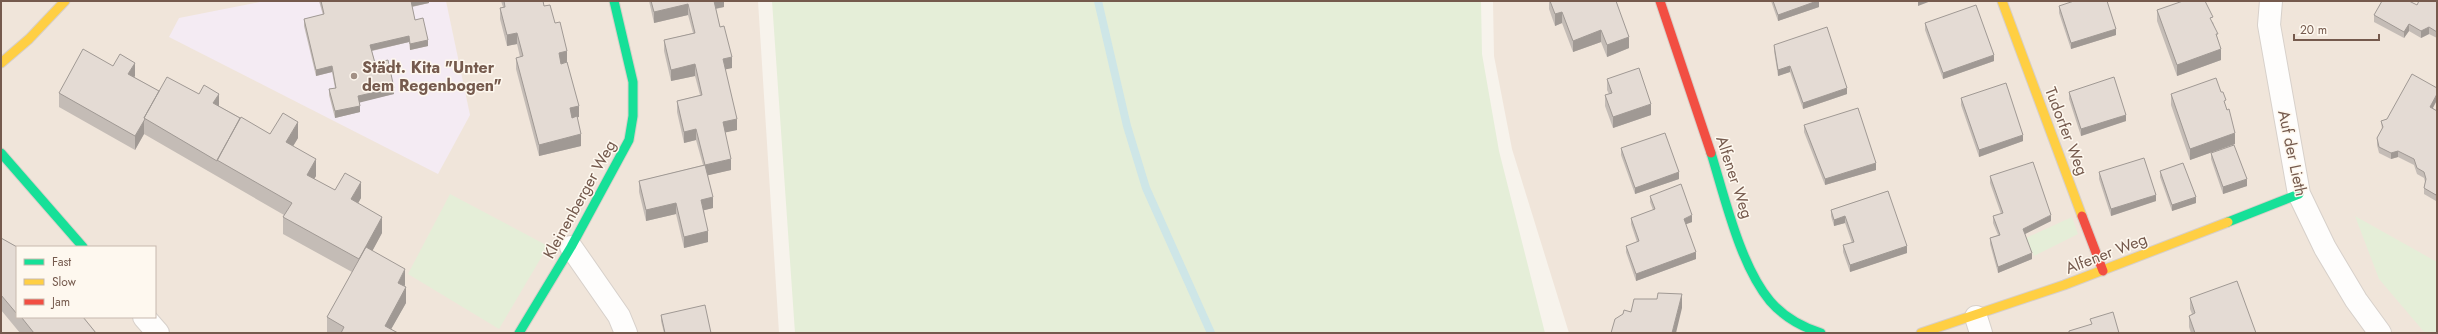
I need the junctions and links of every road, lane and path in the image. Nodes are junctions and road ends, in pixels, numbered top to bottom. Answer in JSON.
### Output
{"nodes":[{"id":1,"x":65,"y":1,"type":"edge"},
{"id":2,"x":614,"y":1,"type":"edge"},
{"id":3,"x":1660,"y":1,"type":"edge"},
{"id":4,"x":2002,"y":1,"type":"edge"},
{"id":5,"x":2271,"y":1,"type":"edge"},
{"id":6,"x":1,"y":63,"type":"edge"},
{"id":7,"x":1,"y":153,"type":"edge"},
{"id":8,"x":2299,"y":194,"type":"junction"},
{"id":9,"x":82,"y":246,"type":"edge"},
{"id":10,"x":571,"y":247,"type":"junction"},
{"id":11,"x":2103,"y":271,"type":"junction"},
{"id":12,"x":145,"y":318,"type":"edge"},
{"id":13,"x":1979,"y":325,"type":"edge"},
{"id":14,"x":158,"y":333,"type":"edge"},
{"id":15,"x":518,"y":333,"type":"edge"},
{"id":16,"x":626,"y":333,"type":"edge"},
{"id":17,"x":1821,"y":333,"type":"edge"},
{"id":18,"x":1920,"y":333,"type":"edge"},
{"id":19,"x":2380,"y":333,"type":"edge"}],
"edges":[{"from":1,"to":6,"type":"street"},
{"from":2,"to":10,"type":"street","name":"Kleinenberger Weg"},
{"from":3,"to":17,"type":"street","name":"Alfener Weg"},
{"from":4,"to":11,"type":"street","name":"Tudorfer Weg"},
{"from":5,"to":8,"type":"street","name":"Auf der Lieth"},
{"from":7,"to":9,"type":"street"},
{"from":8,"to":11,"type":"street","name":"Alfener Weg"},
{"from":8,"to":19,"type":"street","name":"Auf der Lieth"},
{"from":10,"to":15,"type":"street","name":"Kleinenberger Weg"},
{"from":10,"to":16,"type":"street"},
{"from":11,"to":13,"type":"street","name":"Alfener Weg"},
{"from":12,"to":14,"type":"street"},
{"from":13,"to":18,"type":"street","name":"Alfener Weg"}]}
